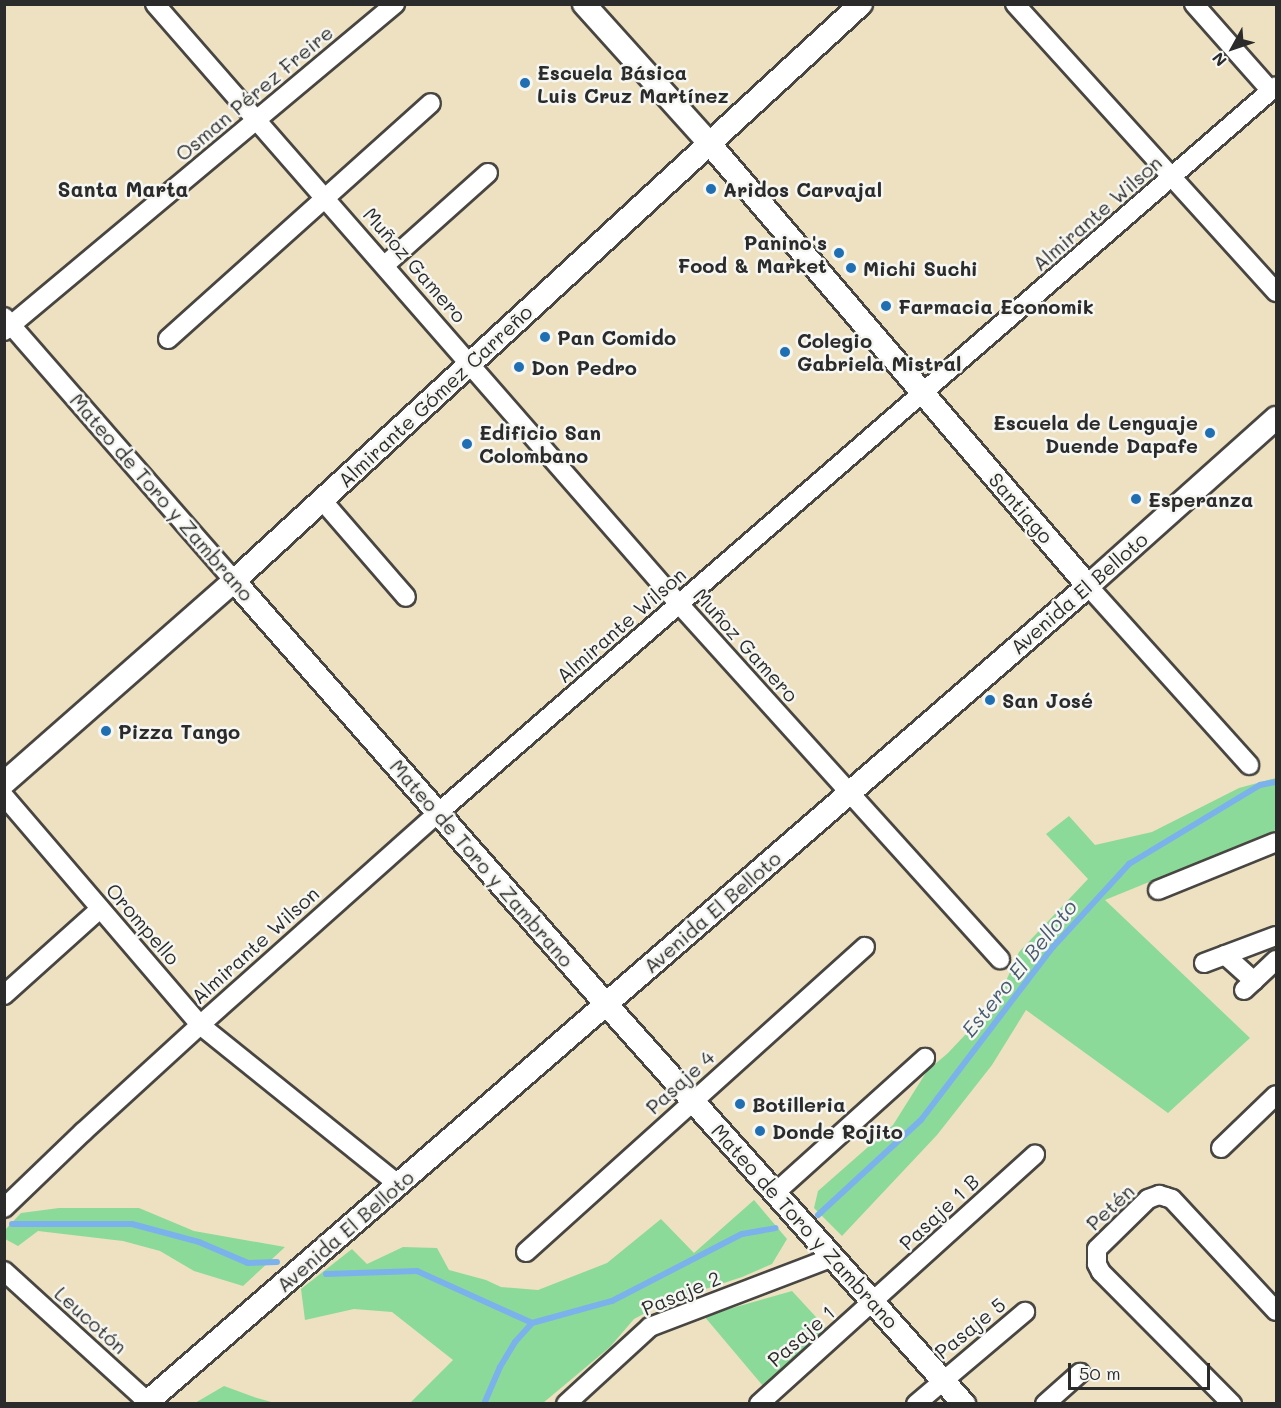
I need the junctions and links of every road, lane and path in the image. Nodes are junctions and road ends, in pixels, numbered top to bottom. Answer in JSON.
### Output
{"nodes":[{"id":1,"x":155,"y":4,"type":"edge"},
{"id":2,"x":395,"y":4,"type":"edge"},
{"id":3,"x":584,"y":4,"type":"edge"},
{"id":4,"x":861,"y":4,"type":"edge"},
{"id":5,"x":1015,"y":4,"type":"edge"},
{"id":6,"x":1194,"y":4,"type":"edge"},
{"id":7,"x":1274,"y":89,"type":"edge"},
{"id":8,"x":431,"y":103,"type":"dead end"},
{"id":9,"x":258,"y":119,"type":"junction"},
{"id":10,"x":709,"y":143,"type":"junction"},
{"id":11,"x":488,"y":173,"type":"dead end"},
{"id":12,"x":1173,"y":176,"type":"junction"},
{"id":13,"x":327,"y":198,"type":"junction"},
{"id":14,"x":385,"y":265,"type":"junction"},
{"id":15,"x":1276,"y":292,"type":"edge"},
{"id":16,"x":7,"y":325,"type":"edge"},
{"id":17,"x":168,"y":339,"type":"dead end"},
{"id":18,"x":470,"y":363,"type":"junction"},
{"id":19,"x":924,"y":394,"type":"junction"},
{"id":20,"x":1276,"y":418,"type":"edge"},
{"id":21,"x":322,"y":500,"type":"junction"},
{"id":22,"x":234,"y":581,"type":"junction"},
{"id":23,"x":1088,"y":586,"type":"junction"},
{"id":24,"x":406,"y":597,"type":"dead end"},
{"id":25,"x":679,"y":604,"type":"junction"},
{"id":26,"x":1249,"y":765,"type":"dead end"},
{"id":27,"x":4,"y":783,"type":"edge"},
{"id":28,"x":849,"y":794,"type":"junction"},
{"id":29,"x":4,"y":796,"type":"edge"},
{"id":30,"x":438,"y":813,"type":"junction"},
{"id":31,"x":1276,"y":842,"type":"edge"},
{"id":32,"x":1158,"y":890,"type":"dead end"},
{"id":33,"x":100,"y":909,"type":"junction"},
{"id":34,"x":1276,"y":936,"type":"edge"},
{"id":35,"x":866,"y":947,"type":"dead end"},
{"id":36,"x":1225,"y":955,"type":"junction"},
{"id":37,"x":1000,"y":959,"type":"dead end"},
{"id":38,"x":1276,"y":960,"type":"edge"},
{"id":39,"x":1204,"y":963,"type":"dead end"},
{"id":40,"x":4,"y":995,"type":"edge"},
{"id":41,"x":606,"y":1004,"type":"junction"},
{"id":42,"x":200,"y":1024,"type":"junction"},
{"id":43,"x":926,"y":1058,"type":"dead end"},
{"id":44,"x":1276,"y":1095,"type":"edge"},
{"id":45,"x":692,"y":1100,"type":"junction"},
{"id":46,"x":1221,"y":1148,"type":"dead end"},
{"id":47,"x":1035,"y":1155,"type":"dead end"},
{"id":48,"x":398,"y":1184,"type":"junction"},
{"id":49,"x":775,"y":1193,"type":"junction"},
{"id":50,"x":4,"y":1208,"type":"edge"},
{"id":51,"x":526,"y":1252,"type":"dead end"},
{"id":52,"x":833,"y":1257,"type":"junction"},
{"id":53,"x":4,"y":1271,"type":"edge"},
{"id":54,"x":874,"y":1302,"type":"junction"},
{"id":55,"x":1276,"y":1311,"type":"edge"},
{"id":56,"x":1025,"y":1312,"type":"dead end"},
{"id":57,"x":1080,"y":1373,"type":"dead end"},
{"id":58,"x":943,"y":1379,"type":"junction"},
{"id":59,"x":146,"y":1403,"type":"edge"},
{"id":60,"x":566,"y":1404,"type":"edge"},
{"id":61,"x":759,"y":1404,"type":"edge"},
{"id":62,"x":916,"y":1404,"type":"edge"},
{"id":63,"x":964,"y":1404,"type":"edge"},
{"id":64,"x":1045,"y":1404,"type":"edge"},
{"id":65,"x":1232,"y":1404,"type":"edge"}],
"edges":[{"from":1,"to":9,"type":"street","name":"Muñoz Gamero"},
{"from":2,"to":9,"type":"street","name":"Osman Pérez Freire"},
{"from":3,"to":10,"type":"street","name":"Santiago"},
{"from":4,"to":10,"type":"street","name":"Almirante Gómez Carreño"},
{"from":5,"to":12,"type":"street"},
{"from":6,"to":7,"type":"street"},
{"from":7,"to":12,"type":"street","name":"Almirante Wilson"},
{"from":8,"to":13,"type":"street"},
{"from":9,"to":13,"type":"street","name":"Muñoz Gamero"},
{"from":9,"to":16,"type":"street","name":"Osman Pérez Freire"},
{"from":10,"to":18,"type":"street","name":"Almirante Gómez Carreño"},
{"from":10,"to":19,"type":"street","name":"Santiago"},
{"from":11,"to":14,"type":"street"},
{"from":12,"to":15,"type":"street"},
{"from":12,"to":19,"type":"street","name":"Almirante Wilson"},
{"from":13,"to":14,"type":"street","name":"Muñoz Gamero"},
{"from":13,"to":17,"type":"street"},
{"from":14,"to":18,"type":"street","name":"Muñoz Gamero"},
{"from":16,"to":22,"type":"street","name":"Mateo de Toro y Zambrano"},
{"from":18,"to":21,"type":"street","name":"Almirante Gómez Carreño"},
{"from":18,"to":25,"type":"street","name":"Muñoz Gamero"},
{"from":19,"to":23,"type":"street","name":"Santiago"},
{"from":19,"to":25,"type":"street","name":"Almirante Wilson"},
{"from":20,"to":23,"type":"street","name":"Avenida El Belloto"},
{"from":21,"to":22,"type":"street","name":"Almirante Gómez Carreño"},
{"from":21,"to":24,"type":"street"},
{"from":22,"to":27,"type":"street","name":"Almirante Gómez Carreño"},
{"from":22,"to":30,"type":"street","name":"Mateo de Toro y Zambrano"},
{"from":23,"to":26,"type":"street","name":"Santiago"},
{"from":23,"to":28,"type":"street","name":"Avenida El Belloto"},
{"from":25,"to":28,"type":"street","name":"Muñoz Gamero"},
{"from":25,"to":30,"type":"street","name":"Almirante Wilson"},
{"from":28,"to":37,"type":"street","name":"Muñoz Gamero"},
{"from":28,"to":41,"type":"street","name":"Avenida El Belloto"},
{"from":29,"to":33,"type":"street","name":"Orompello"},
{"from":30,"to":41,"type":"street","name":"Mateo de Toro y Zambrano"},
{"from":30,"to":42,"type":"street","name":"Almirante Wilson"},
{"from":31,"to":32,"type":"street"},
{"from":33,"to":40,"type":"street"},
{"from":33,"to":42,"type":"street","name":"Orompello"},
{"from":34,"to":36,"type":"street"},
{"from":35,"to":45,"type":"street","name":"Pasaje 4"},
{"from":36,"to":38,"type":"street"},
{"from":36,"to":39,"type":"street"},
{"from":41,"to":45,"type":"street","name":"Mateo de Toro y Zambrano"},
{"from":41,"to":48,"type":"street","name":"Avenida El Belloto"},
{"from":42,"to":48,"type":"street","name":"Orompello"},
{"from":42,"to":50,"type":"street","name":"Almirante Wilson"},
{"from":43,"to":49,"type":"street"},
{"from":44,"to":46,"type":"street"},
{"from":45,"to":49,"type":"street","name":"Mateo de Toro y Zambrano"},
{"from":45,"to":51,"type":"street","name":"Pasaje 4"},
{"from":47,"to":54,"type":"street","name":"Pasaje 1 B"},
{"from":48,"to":59,"type":"street","name":"Avenida El Belloto"},
{"from":49,"to":52,"type":"street","name":"Mateo de Toro y Zambrano"},
{"from":52,"to":54,"type":"street","name":"Mateo de Toro y Zambrano"},
{"from":52,"to":60,"type":"street","name":"Pasaje 2"},
{"from":53,"to":59,"type":"street","name":"Leucotón"},
{"from":54,"to":58,"type":"street","name":"Mateo de Toro y Zambrano"},
{"from":54,"to":61,"type":"street","name":"Pasaje 1"},
{"from":55,"to":65,"type":"street","name":"Petén"},
{"from":56,"to":58,"type":"street","name":"Pasaje 5"},
{"from":57,"to":64,"type":"street"},
{"from":58,"to":62,"type":"street","name":"Pasaje 5"},
{"from":58,"to":63,"type":"street","name":"Mateo de Toro y Zambrano"}]}
